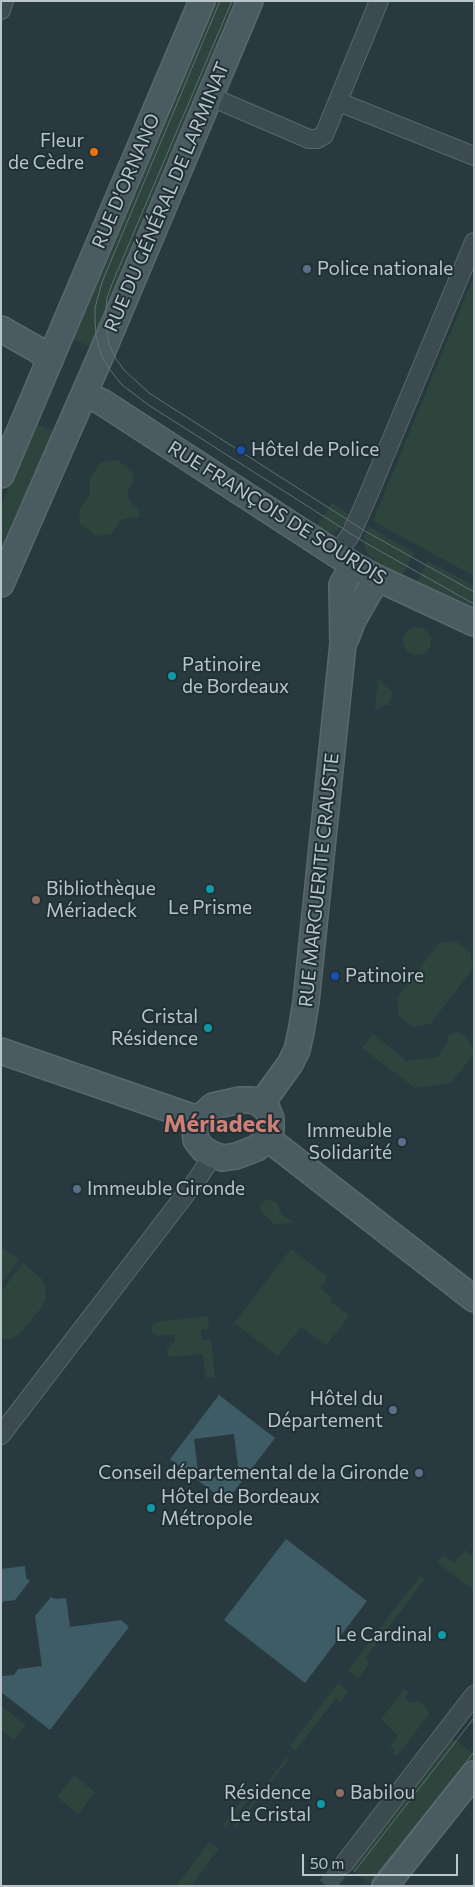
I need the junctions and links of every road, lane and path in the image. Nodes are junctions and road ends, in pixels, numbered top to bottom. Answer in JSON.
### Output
{"nodes":[{"id":1,"x":4,"y":1,"type":"edge"},
{"id":2,"x":202,"y":1,"type":"edge"},
{"id":3,"x":250,"y":1,"type":"edge"},
{"id":4,"x":379,"y":1,"type":"edge"},
{"id":5,"x":1,"y":10,"type":"edge"},
{"id":6,"x":208,"y":96,"type":"junction"},
{"id":7,"x":338,"y":102,"type":"junction"},
{"id":8,"x":474,"y":156,"type":"edge"},
{"id":9,"x":474,"y":242,"type":"edge"},
{"id":10,"x":1,"y":329,"type":"edge"},
{"id":11,"x":50,"y":360,"type":"junction"},
{"id":12,"x":84,"y":394,"type":"junction"},
{"id":13,"x":1,"y":475,"type":"edge"},
{"id":14,"x":345,"y":560,"type":"junction"},
{"id":15,"x":377,"y":578,"type":"junction"},
{"id":16,"x":1,"y":584,"type":"edge"},
{"id":17,"x":474,"y":623,"type":"edge"},
{"id":18,"x":343,"y":644,"type":"junction"},
{"id":19,"x":1,"y":1051,"type":"edge"},
{"id":20,"x":261,"y":1104,"type":"junction"},
{"id":21,"x":198,"y":1119,"type":"junction"},
{"id":22,"x":267,"y":1138,"type":"junction"},
{"id":23,"x":213,"y":1155,"type":"junction"},
{"id":24,"x":474,"y":1299,"type":"edge"},
{"id":25,"x":1,"y":1435,"type":"edge"},
{"id":26,"x":474,"y":1694,"type":"edge"},
{"id":27,"x":474,"y":1774,"type":"edge"},
{"id":28,"x":344,"y":1864,"type":"tunnel mouth"},
{"id":29,"x":385,"y":1886,"type":"edge"}],
"edges":[{"from":1,"to":5,"type":"street"},
{"from":2,"to":11,"type":"street","name":"RUE D'ORNANO"},
{"from":3,"to":6,"type":"street","name":"RUE DU GÉNÉRAL DE LARMINAT"},
{"from":4,"to":7,"type":"street"},
{"from":6,"to":7,"type":"street"},
{"from":6,"to":12,"type":"street","name":"RUE DU GÉNÉRAL DE LARMINAT"},
{"from":7,"to":8,"type":"street"},
{"from":9,"to":14,"type":"street"},
{"from":10,"to":11,"type":"street"},
{"from":11,"to":13,"type":"street","name":"RUE D'ORNANO"},
{"from":12,"to":14,"type":"street","name":"RUE FRANÇOIS DE SOURDIS"},
{"from":12,"to":16,"type":"street","name":"RUE DU GÉNÉRAL DE LARMINAT"},
{"from":14,"to":15,"type":"street","name":"RUE FRANÇOIS DE SOURDIS"},
{"from":14,"to":18,"type":"street","name":"RUE MARGUERITE CRAUSTE"},
{"from":15,"to":17,"type":"street","name":"RUE FRANÇOIS DE SOURDIS"},
{"from":15,"to":18,"type":"street","name":"RUE MARGUERITE CRAUSTE"},
{"from":18,"to":20,"type":"street","name":"RUE MARGUERITE CRAUSTE"},
{"from":19,"to":21,"type":"street"},
{"from":20,"to":21,"type":"street"},
{"from":20,"to":22,"type":"street"},
{"from":21,"to":23,"type":"street"},
{"from":22,"to":23,"type":"street"},
{"from":22,"to":24,"type":"street"},
{"from":23,"to":25,"type":"street"},
{"from":26,"to":28,"type":"street"},
{"from":27,"to":29,"type":"street"}]}
